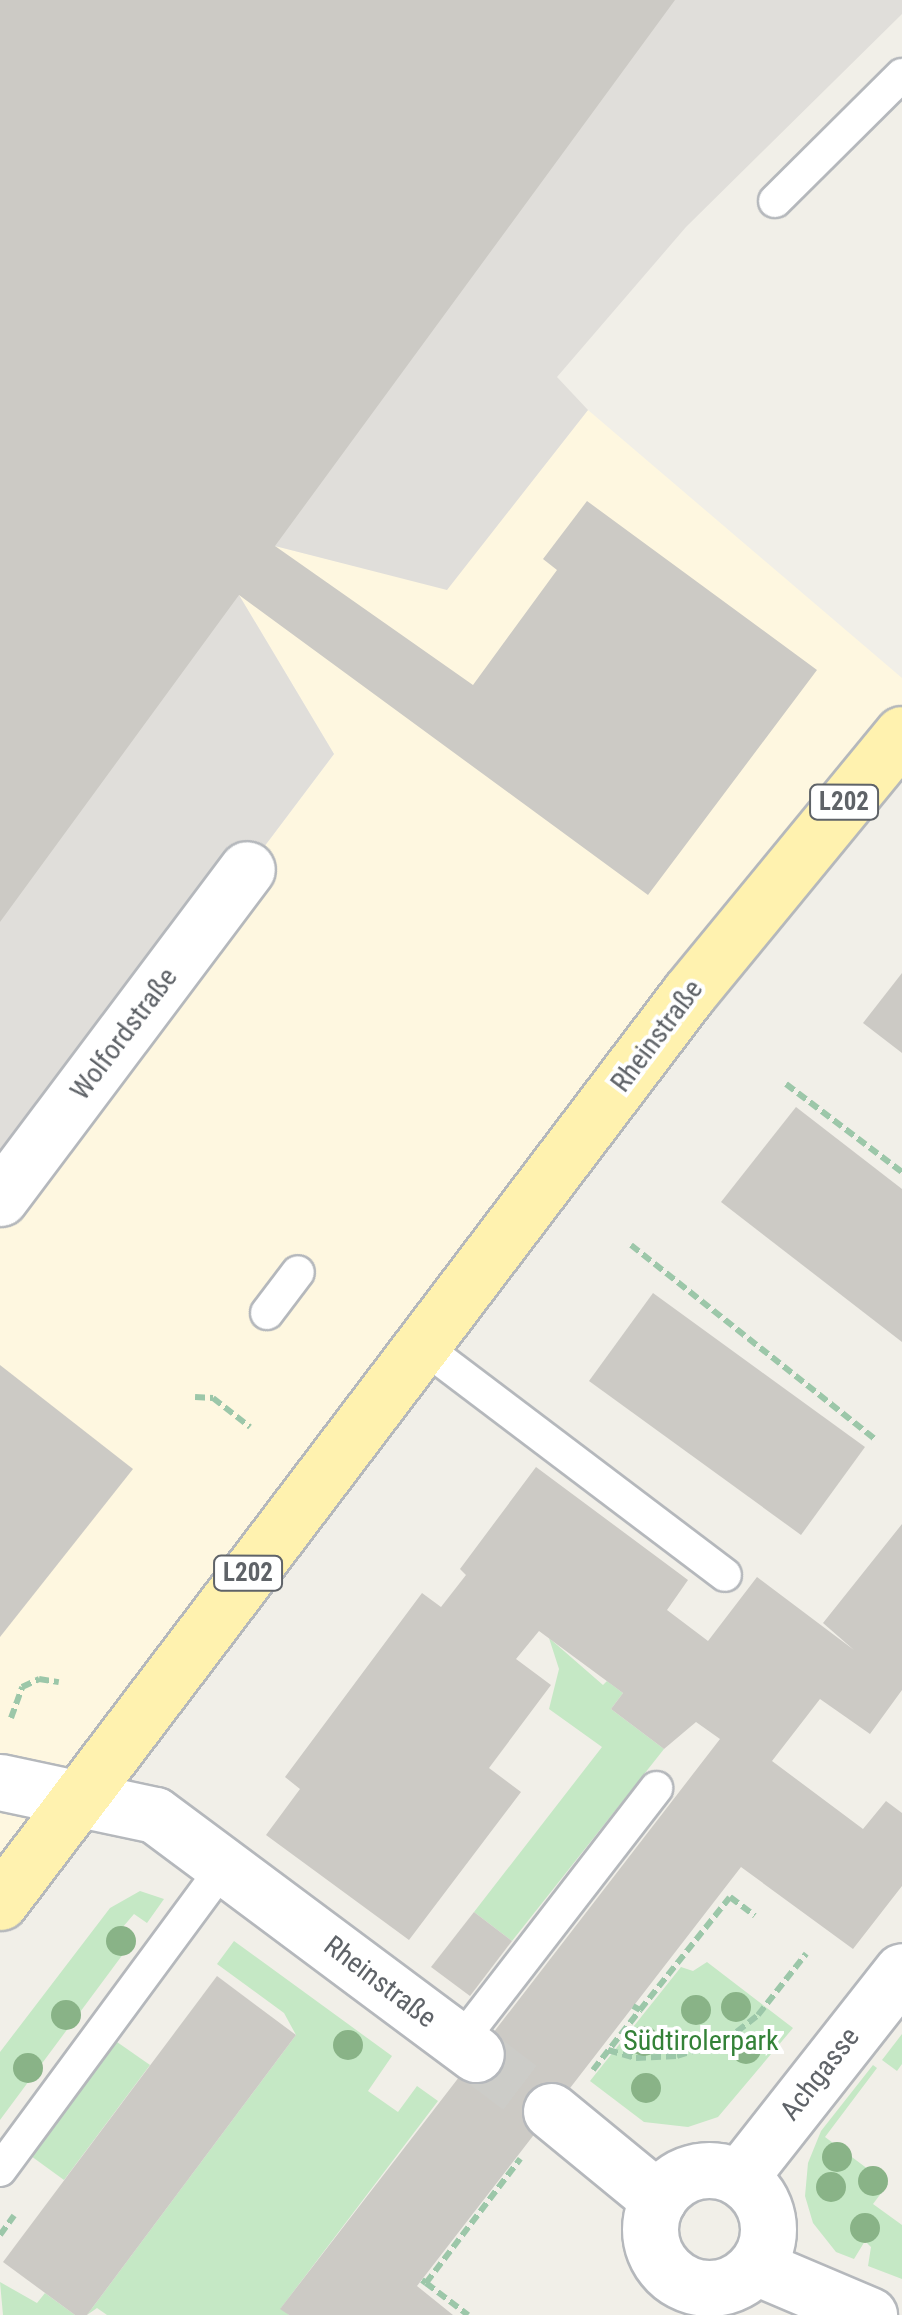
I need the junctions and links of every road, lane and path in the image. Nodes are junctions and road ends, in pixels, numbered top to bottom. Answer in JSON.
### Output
{"nodes":[{"id":1,"x":902,"y":74,"type":"edge"},
{"id":2,"x":774,"y":201,"type":"dead end"},
{"id":3,"x":902,"y":734,"type":"edge"},
{"id":4,"x":247,"y":869,"type":"dead end"},
{"id":5,"x":786,"y":1084,"type":"dead end"},
{"id":6,"x":902,"y":1172,"type":"edge"},
{"id":7,"x":0,"y":1198,"type":"edge"},
{"id":8,"x":631,"y":1245,"type":"dead end"},
{"id":9,"x":298,"y":1272,"type":"dead end"},
{"id":10,"x":267,"y":1313,"type":"dead end"},
{"id":11,"x":421,"y":1345,"type":"junction"},
{"id":12,"x":195,"y":1398,"type":"dead end"},
{"id":13,"x":250,"y":1427,"type":"dead end"},
{"id":14,"x":876,"y":1440,"type":"dead end"},
{"id":15,"x":724,"y":1575,"type":"dead end"},
{"id":16,"x":59,"y":1682,"type":"dead end"},
{"id":17,"x":10,"y":1718,"type":"dead end"},
{"id":18,"x":0,"y":1782,"type":"edge"},
{"id":19,"x":656,"y":1788,"type":"dead end"},
{"id":20,"x":76,"y":1802,"type":"junction"},
{"id":21,"x":224,"y":1866,"type":"junction"},
{"id":22,"x":0,"y":1902,"type":"edge"},
{"id":23,"x":755,"y":1916,"type":"dead end"},
{"id":24,"x":806,"y":1954,"type":"dead end"},
{"id":25,"x":902,"y":1971,"type":"edge"},
{"id":26,"x":468,"y":2048,"type":"joint"},
{"id":27,"x":608,"y":2050,"type":"junction"},
{"id":28,"x":554,"y":2114,"type":"junction"},
{"id":29,"x":0,"y":2170,"type":"edge"},
{"id":30,"x":739,"y":2178,"type":"junction"},
{"id":31,"x":658,"y":2199,"type":"junction"},
{"id":32,"x":756,"y":2267,"type":"junction"},
{"id":33,"x":663,"y":2297,"type":"edge"},
{"id":34,"x":468,"y":2315,"type":"edge"},
{"id":35,"x":869,"y":2315,"type":"edge"}],
"edges":[{"from":1,"to":2,"type":"lane"},
{"from":3,"to":11,"type":"main road","name":"Rheinstraße","number":"L202"},
{"from":4,"to":7,"type":"street","name":"Wolfordstraße"},
{"from":5,"to":6,"type":"path"},
{"from":8,"to":14,"type":"path"},
{"from":9,"to":10,"type":"lane"},
{"from":11,"to":15,"type":"lane"},
{"from":11,"to":20,"type":"main road","name":"Rheinstraße","number":"L202"},
{"from":12,"to":13,"type":"path"},
{"from":16,"to":17,"type":"path"},
{"from":18,"to":20,"type":"street"},
{"from":19,"to":26,"type":"lane","name":"Rheinstraße"},
{"from":20,"to":21,"type":"street","name":"Rheinstraße"},
{"from":20,"to":22,"type":"main road","name":"Rheinstraße","number":"L202"},
{"from":21,"to":26,"type":"street","name":"Rheinstraße"},
{"from":21,"to":29,"type":"lane"},
{"from":23,"to":27,"type":"path"},
{"from":24,"to":27,"type":"path"},
{"from":25,"to":30,"type":"street","name":"Achgasse"},
{"from":27,"to":28,"type":"path"},
{"from":28,"to":31,"type":"street"},
{"from":28,"to":34,"type":"path"},
{"from":30,"to":31,"type":"street"},
{"from":30,"to":32,"type":"street"},
{"from":31,"to":33,"type":"street"},
{"from":32,"to":33,"type":"street"},
{"from":32,"to":35,"type":"street"}]}
